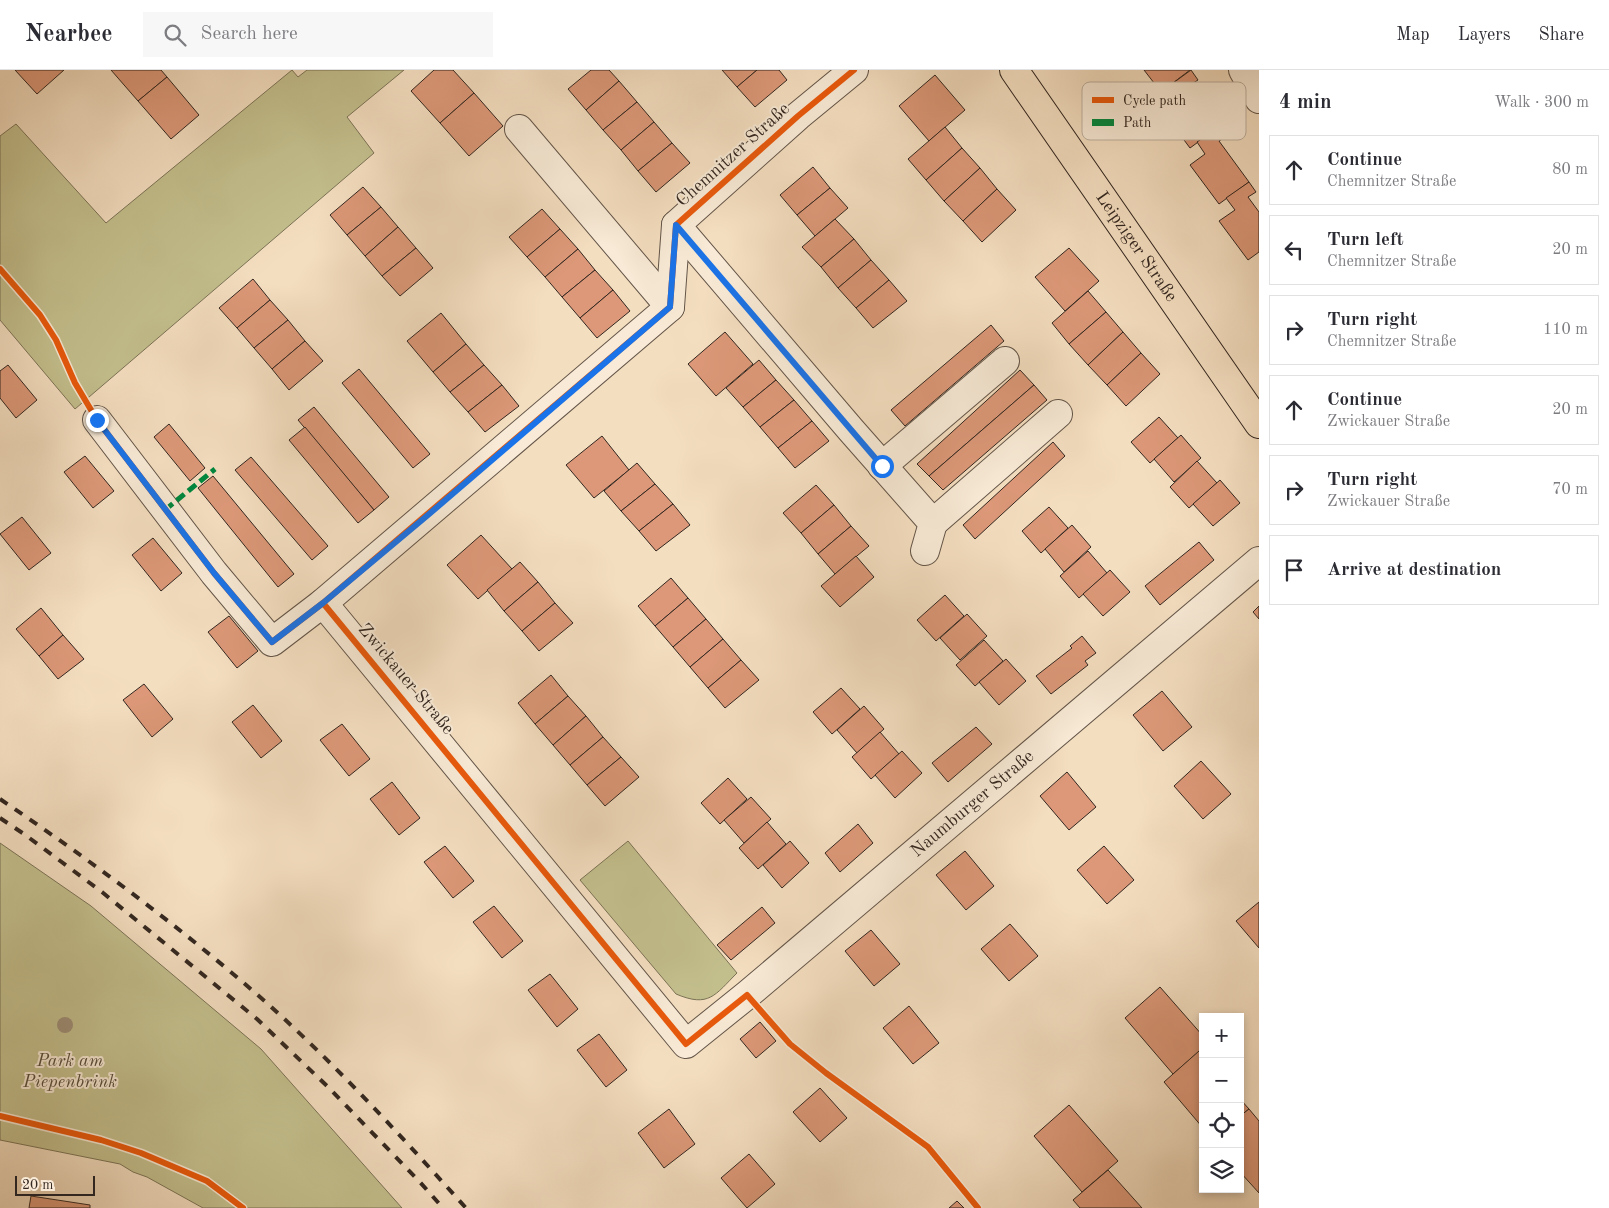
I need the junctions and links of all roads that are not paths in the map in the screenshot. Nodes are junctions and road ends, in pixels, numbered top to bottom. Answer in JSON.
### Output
{"nodes":[{"id":1,"x":854,"y":70,"type":"edge"},
{"id":2,"x":1014,"y":70,"type":"edge"},
{"id":3,"x":1243,"y":70,"type":"edge"},
{"id":4,"x":1259,"y":98,"type":"edge"},
{"id":5,"x":519,"y":129,"type":"dead end"},
{"id":6,"x":676,"y":225,"type":"junction"},
{"id":7,"x":670,"y":307,"type":"junction"},
{"id":8,"x":1005,"y":361,"type":"dead end"},
{"id":9,"x":1058,"y":414,"type":"dead end"},
{"id":10,"x":97,"y":420,"type":"dead end"},
{"id":11,"x":1259,"y":424,"type":"edge"},
{"id":12,"x":882,"y":466,"type":"junction"},
{"id":13,"x":933,"y":523,"type":"junction"},
{"id":14,"x":926,"y":551,"type":"dead end"},
{"id":15,"x":1259,"y":561,"type":"edge"},
{"id":16,"x":323,"y":603,"type":"junction"},
{"id":17,"x":686,"y":1044,"type":"joint"}],
"edges":[{"from":1,"to":6,"type":"street","name":"Chemnitzer Straße"},
{"from":2,"to":11,"type":"main road","name":"Leipziger Straße"},
{"from":3,"to":4,"type":"street"},
{"from":5,"to":7,"type":"street"},
{"from":6,"to":7,"type":"street","name":"Chemnitzer Straße"},
{"from":6,"to":12,"type":"street","name":"Chemnitzer Straße"},
{"from":7,"to":16,"type":"street"},
{"from":8,"to":12,"type":"street"},
{"from":9,"to":13,"type":"street"},
{"from":10,"to":16,"type":"street"},
{"from":12,"to":13,"type":"street","name":"Chemnitzer Straße"},
{"from":13,"to":14,"type":"street"},
{"from":15,"to":17,"type":"street","name":"Naumburger Straße"},
{"from":16,"to":17,"type":"street","name":"Zwickauer Straße"}]}
